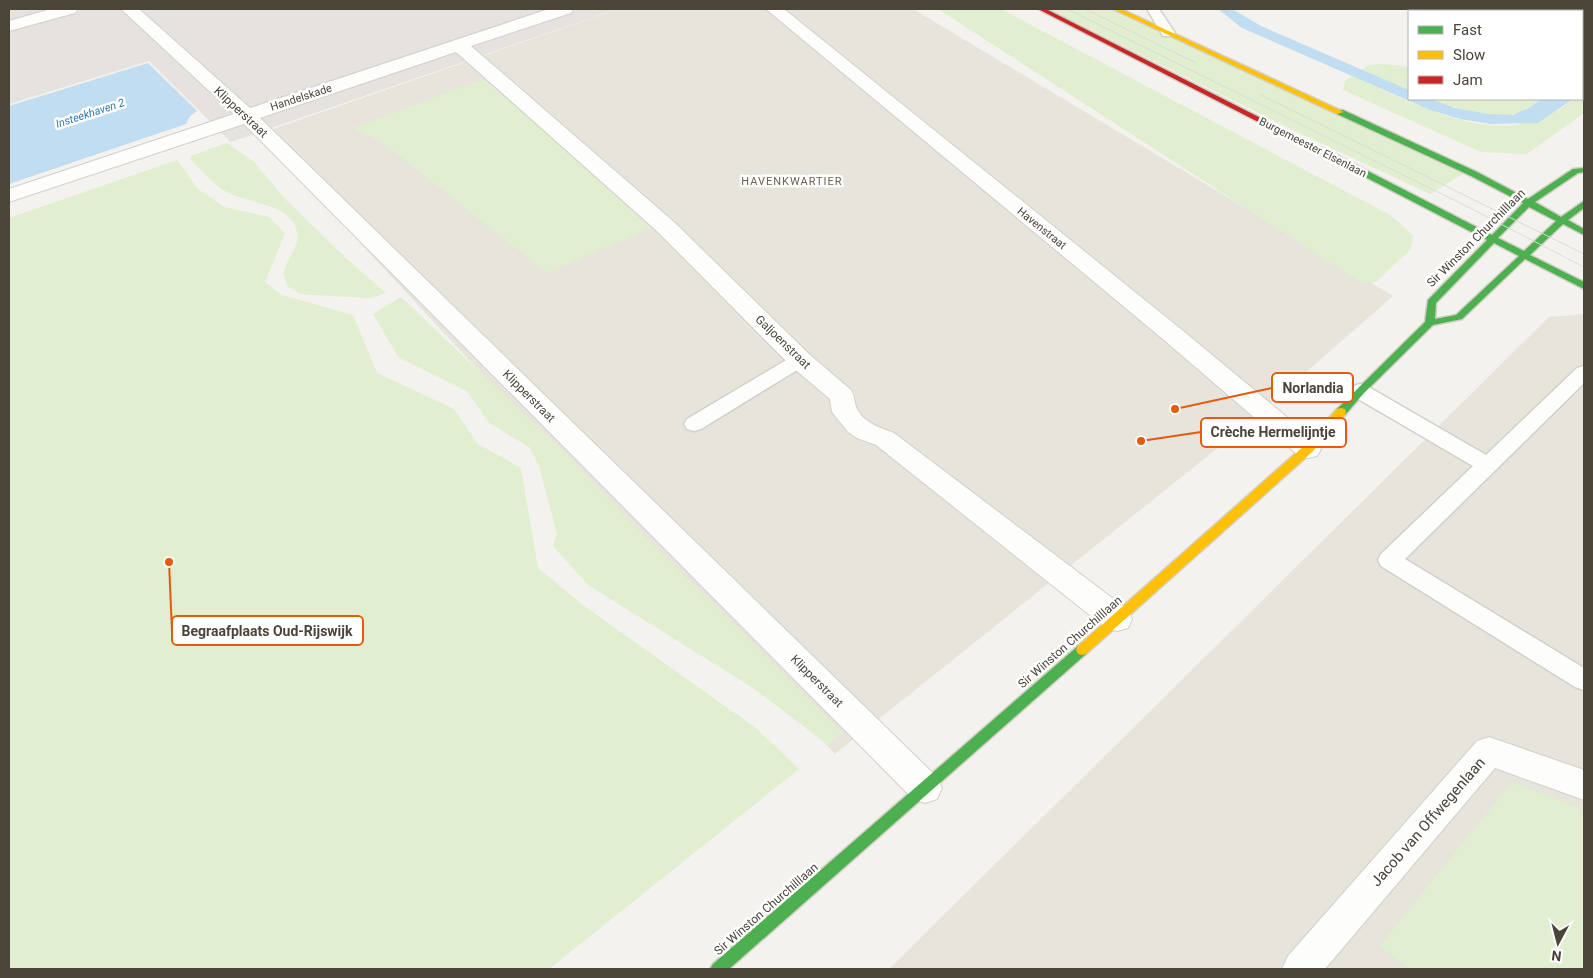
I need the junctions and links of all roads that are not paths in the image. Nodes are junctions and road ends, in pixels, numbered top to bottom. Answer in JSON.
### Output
{"nodes":[{"id":1,"x":69,"y":9,"type":"edge"},
{"id":2,"x":129,"y":9,"type":"edge"},
{"id":3,"x":564,"y":9,"type":"edge"},
{"id":4,"x":774,"y":9,"type":"edge"},
{"id":5,"x":1041,"y":9,"type":"edge"},
{"id":6,"x":1116,"y":9,"type":"edge"},
{"id":7,"x":1153,"y":9,"type":"edge"},
{"id":8,"x":9,"y":26,"type":"edge"},
{"id":9,"x":1168,"y":33,"type":"junction"},
{"id":10,"x":459,"y":45,"type":"junction"},
{"id":11,"x":246,"y":115,"type":"junction"},
{"id":12,"x":1584,"y":170,"type":"edge"},
{"id":13,"x":9,"y":196,"type":"edge"},
{"id":14,"x":1528,"y":203,"type":"junction"},
{"id":15,"x":1584,"y":204,"type":"edge"},
{"id":16,"x":1561,"y":220,"type":"junction"},
{"id":17,"x":1584,"y":232,"type":"edge"},
{"id":18,"x":1494,"y":240,"type":"junction"},
{"id":19,"x":1525,"y":256,"type":"junction"},
{"id":20,"x":1584,"y":286,"type":"edge"},
{"id":21,"x":1430,"y":324,"type":"junction"},
{"id":22,"x":800,"y":360,"type":"junction"},
{"id":23,"x":1584,"y":372,"type":"edge"},
{"id":24,"x":1360,"y":391,"type":"junction"},
{"id":25,"x":694,"y":424,"type":"dead end"},
{"id":26,"x":1308,"y":449,"type":"junction"},
{"id":27,"x":1487,"y":465,"type":"junction"},
{"id":28,"x":1117,"y":619,"type":"junction"},
{"id":29,"x":1584,"y":680,"type":"edge"},
{"id":30,"x":1584,"y":785,"type":"edge"},
{"id":31,"x":925,"y":788,"type":"junction"},
{"id":32,"x":718,"y":969,"type":"edge"},
{"id":33,"x":1301,"y":969,"type":"edge"}],
"edges":[{"from":1,"to":8,"type":"street"},
{"from":2,"to":11,"type":"street","name":"Klipperstraat"},
{"from":3,"to":10,"type":"street","name":"Handelskade"},
{"from":4,"to":26,"type":"street","name":"Havenstraat"},
{"from":5,"to":18,"type":"street","name":"Burgemeester Elsenlaan"},
{"from":6,"to":9,"type":"street"},
{"from":7,"to":9,"type":"lane"},
{"from":9,"to":14,"type":"street"},
{"from":10,"to":11,"type":"street","name":"Handelskade"},
{"from":10,"to":22,"type":"street","name":"Galjoenstraat"},
{"from":11,"to":13,"type":"street","name":"Handelskade"},
{"from":11,"to":31,"type":"street","name":"Klipperstraat"},
{"from":12,"to":14,"type":"street","name":"Sir Winston Churchilllaan"},
{"from":14,"to":16,"type":"street"},
{"from":14,"to":18,"type":"street","name":"Sir Winston Churchilllaan"},
{"from":15,"to":16,"type":"street"},
{"from":16,"to":17,"type":"street"},
{"from":16,"to":19,"type":"street"},
{"from":18,"to":19,"type":"street","name":"Burgemeester Elsenlaan"},
{"from":18,"to":21,"type":"street","name":"Sir Winston Churchilllaan"},
{"from":19,"to":20,"type":"street","name":"Burgemeester Elsenlaan"},
{"from":19,"to":21,"type":"street"},
{"from":21,"to":24,"type":"street","name":"Sir Winston Churchilllaan"},
{"from":22,"to":25,"type":"lane"},
{"from":22,"to":28,"type":"street","name":"Galjoenstraat"},
{"from":23,"to":27,"type":"lane"},
{"from":24,"to":26,"type":"street","name":"Sir Winston Churchilllaan"},
{"from":24,"to":27,"type":"lane"},
{"from":26,"to":28,"type":"street","name":"Sir Winston Churchilllaan"},
{"from":27,"to":29,"type":"lane"},
{"from":28,"to":31,"type":"street","name":"Sir Winston Churchilllaan"},
{"from":30,"to":33,"type":"street","name":"Jacob van Offwegenlaan"},
{"from":31,"to":32,"type":"street","name":"Sir Winston Churchilllaan"}]}
